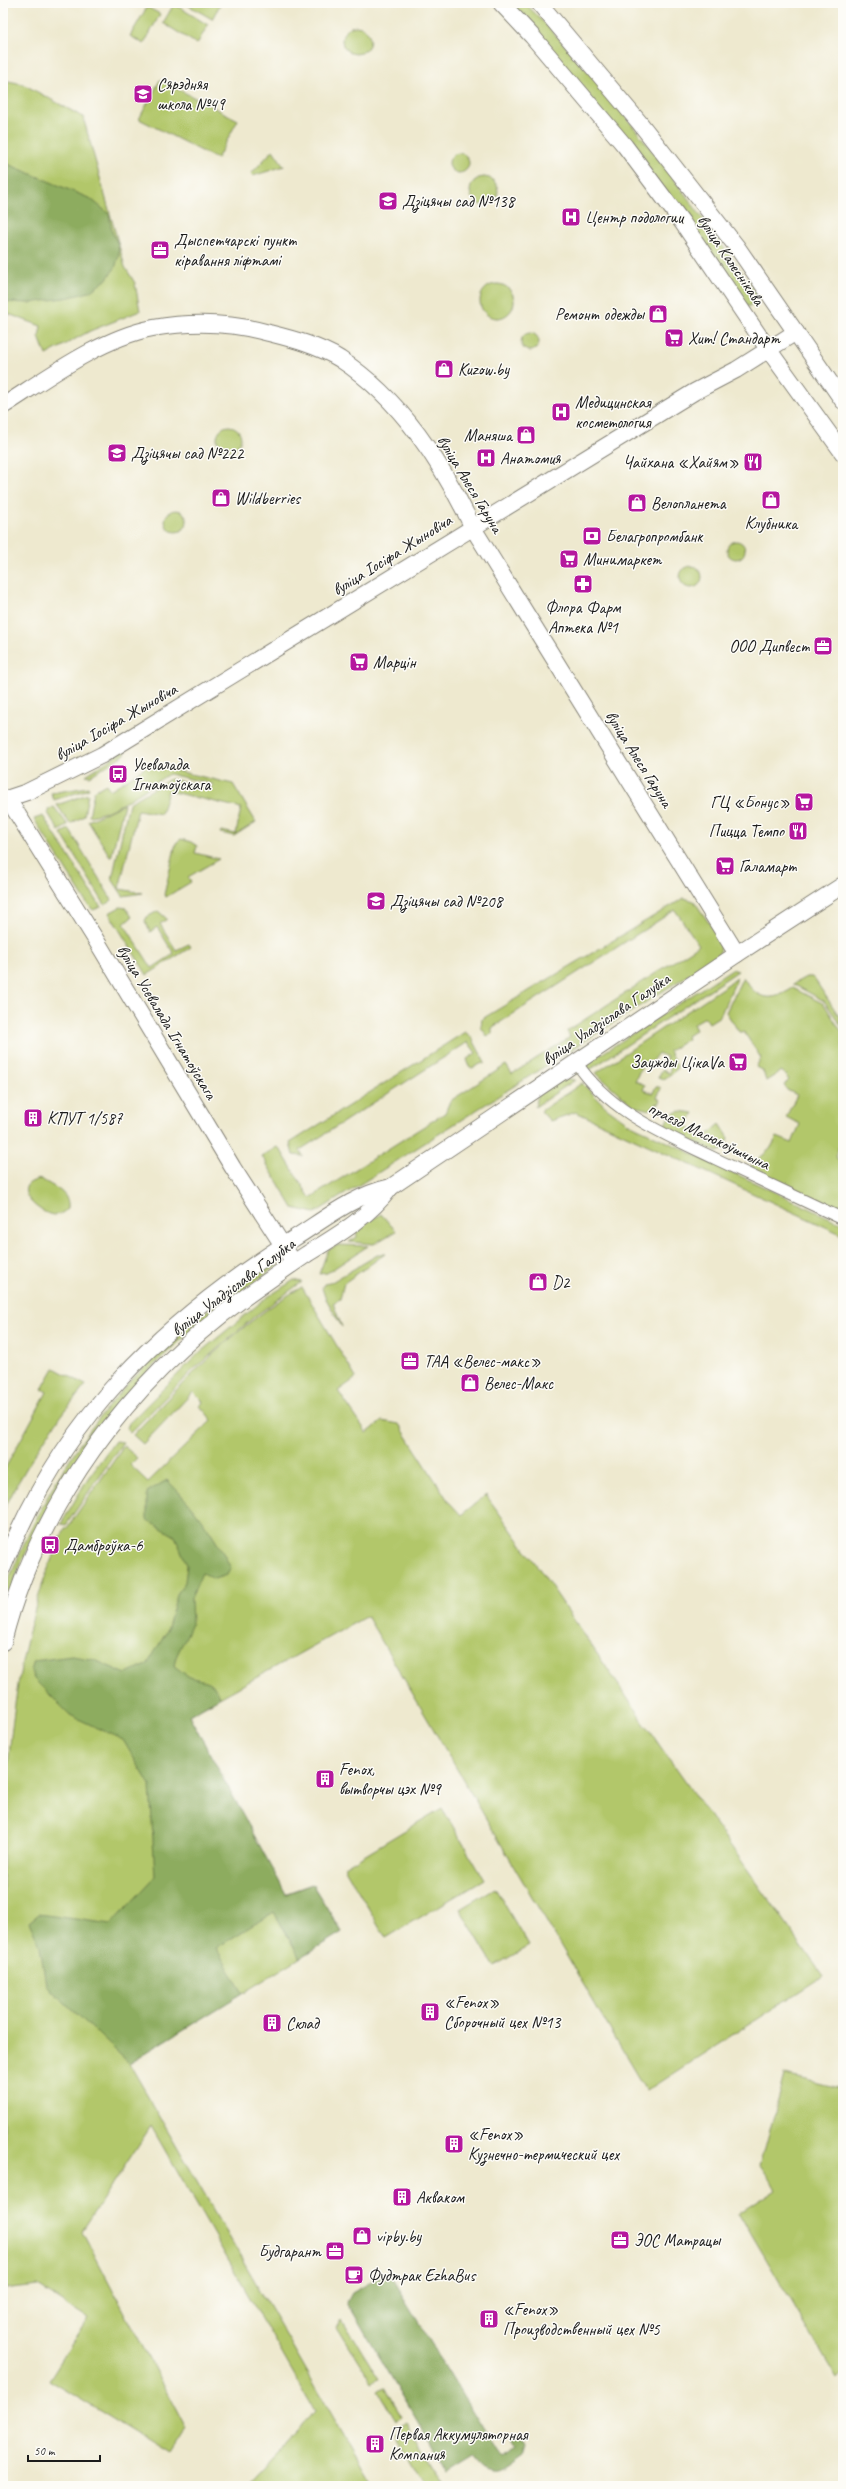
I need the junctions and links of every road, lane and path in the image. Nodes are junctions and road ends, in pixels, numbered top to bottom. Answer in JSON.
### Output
{"nodes":[{"id":1,"x":501,"y":3,"type":"edge"},
{"id":2,"x":539,"y":3,"type":"edge"},
{"id":3,"x":796,"y":332,"type":"junction"},
{"id":4,"x":768,"y":349,"type":"junction"},
{"id":5,"x":843,"y":401,"type":"edge"},
{"id":6,"x":3,"y":406,"type":"edge"},
{"id":7,"x":843,"y":453,"type":"edge"},
{"id":8,"x":473,"y":528,"type":"junction"},
{"id":9,"x":5,"y":799,"type":"edge"},
{"id":10,"x":843,"y":885,"type":"edge"},
{"id":11,"x":737,"y":954,"type":"junction"},
{"id":12,"x":576,"y":1062,"type":"junction"},
{"id":13,"x":391,"y":1187,"type":"junction"},
{"id":14,"x":843,"y":1219,"type":"edge"},
{"id":15,"x":283,"y":1246,"type":"junction"},
{"id":16,"x":295,"y":1263,"type":"junction"},
{"id":17,"x":3,"y":1567,"type":"edge"},
{"id":18,"x":8,"y":1613,"type":"edge"},
{"id":19,"x":3,"y":1642,"type":"edge"}],
"edges":[{"from":1,"to":4,"type":"main road","name":"вуліца Калеснікава"},
{"from":2,"to":3,"type":"main road","name":"вуліца Калеснікава"},
{"from":3,"to":4,"type":"main road","name":"вуліца Іосіфа Жыновіча"},
{"from":3,"to":5,"type":"main road","name":"вуліца Калеснікава"},
{"from":4,"to":7,"type":"main road","name":"вуліца Калеснікава"},
{"from":4,"to":8,"type":"main road","name":"вуліца Іосіфа Жыновіча"},
{"from":6,"to":8,"type":"main road","name":"вуліца Алеся Гаруна"},
{"from":8,"to":9,"type":"main road","name":"вуліца Іосіфа Жыновіча"},
{"from":8,"to":11,"type":"main road","name":"вуліца Алеся Гаруна"},
{"from":9,"to":15,"type":"main road","name":"вуліца Усевалада Ігнатоўскага"},
{"from":10,"to":11,"type":"main road","name":"вуліца Уладзіслава Галубка"},
{"from":11,"to":12,"type":"main road","name":"вуліца Уладзіслава Галубка"},
{"from":12,"to":13,"type":"main road","name":"вуліца Уладзіслава Галубка"},
{"from":12,"to":14,"type":"street","name":"праезд Масюкоўшчына"},
{"from":13,"to":15,"type":"main road","name":"вуліца Уладзіслава Галубка"},
{"from":13,"to":16,"type":"main road","name":"вуліца Уладзіслава Галубка"},
{"from":15,"to":16,"type":"main road","name":"вуліца Усевалада Ігнатоўскага"},
{"from":15,"to":17,"type":"main road","name":"вуліца Уладзіслава Галубка"},
{"from":16,"to":18,"type":"main road","name":"вуліца Уладзіслава Галубка"},
{"from":18,"to":19,"type":"main road","name":"вуліца Уладзіслава Галубка"}]}
